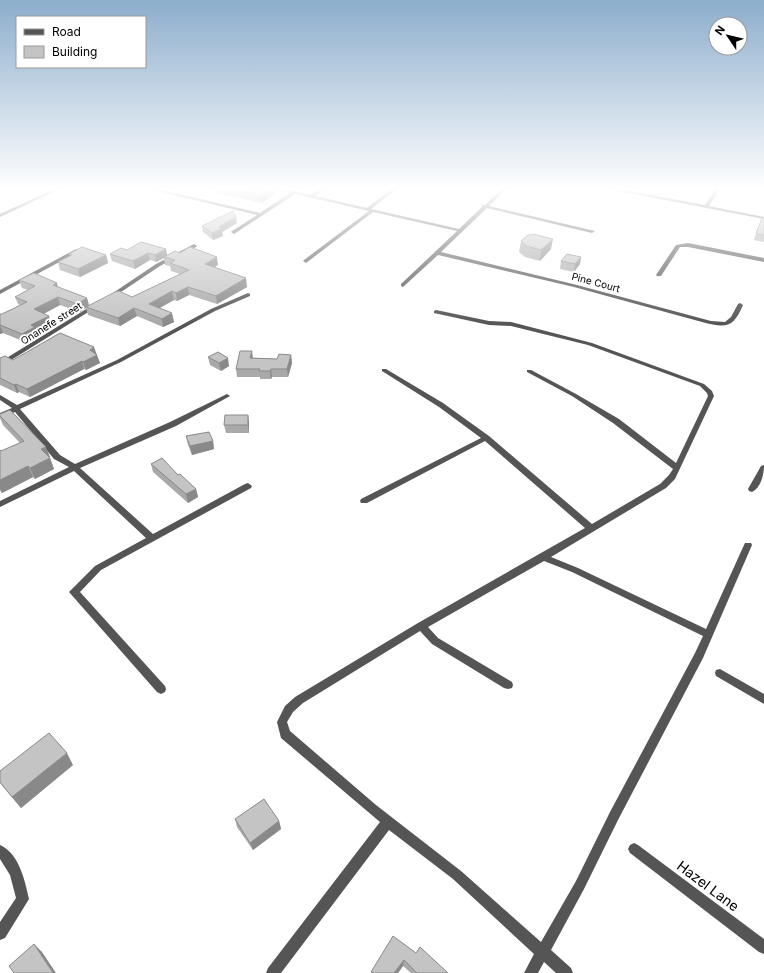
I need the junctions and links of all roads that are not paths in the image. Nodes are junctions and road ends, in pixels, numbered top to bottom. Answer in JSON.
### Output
{"nodes":[{"id":1,"x":339,"y":234,"type":"edge"},
{"id":2,"x":455,"y":234,"type":"edge"},
{"id":3,"x":194,"y":246,"type":"dead end"},
{"id":4,"x":76,"y":251,"type":"edge"},
{"id":5,"x":437,"y":253,"type":"junction"},
{"id":6,"x":764,"y":260,"type":"edge"},
{"id":7,"x":306,"y":261,"type":"dead end"},
{"id":8,"x":659,"y":275,"type":"dead end"},
{"id":9,"x":403,"y":285,"type":"dead end"},
{"id":10,"x":0,"y":292,"type":"edge"},
{"id":11,"x":248,"y":295,"type":"dead end"},
{"id":12,"x":740,"y":305,"type":"dead end"},
{"id":13,"x":436,"y":312,"type":"dead end"},
{"id":14,"x":0,"y":365,"type":"edge"},
{"id":15,"x":384,"y":370,"type":"dead end"},
{"id":16,"x":529,"y":371,"type":"dead end"},
{"id":17,"x":227,"y":396,"type":"dead end"},
{"id":18,"x":0,"y":397,"type":"edge"},
{"id":19,"x":16,"y":409,"type":"junction"},
{"id":20,"x":0,"y":416,"type":"edge"},
{"id":21,"x":486,"y":438,"type":"junction"},
{"id":22,"x":76,"y":467,"type":"junction"},
{"id":23,"x":677,"y":468,"type":"junction"},
{"id":24,"x":764,"y":468,"type":"edge"},
{"id":25,"x":248,"y":486,"type":"dead end"},
{"id":26,"x":752,"y":489,"type":"dead end"},
{"id":27,"x":364,"y":501,"type":"dead end"},
{"id":28,"x":0,"y":504,"type":"edge"},
{"id":29,"x":591,"y":528,"type":"junction"},
{"id":30,"x":152,"y":538,"type":"junction"},
{"id":31,"x":748,"y":545,"type":"dead end"},
{"id":32,"x":543,"y":557,"type":"junction"},
{"id":33,"x":421,"y":626,"type":"junction"},
{"id":34,"x":708,"y":634,"type":"junction"},
{"id":35,"x":720,"y":673,"type":"dead end"},
{"id":36,"x":508,"y":685,"type":"dead end"},
{"id":37,"x":160,"y":689,"type":"dead end"},
{"id":38,"x":764,"y":699,"type":"edge"},
{"id":39,"x":388,"y":821,"type":"junction"},
{"id":40,"x":634,"y":849,"type":"dead end"},
{"id":41,"x":0,"y":851,"type":"edge"},
{"id":42,"x":0,"y":933,"type":"edge"},
{"id":43,"x":764,"y":947,"type":"edge"},
{"id":44,"x":542,"y":951,"type":"junction"},
{"id":45,"x":273,"y":973,"type":"edge"},
{"id":46,"x":530,"y":973,"type":"edge"},
{"id":47,"x":566,"y":973,"type":"edge"}],
"edges":[{"from":1,"to":7,"type":"street"},
{"from":2,"to":5,"type":"street"},
{"from":3,"to":14,"type":"street","name":"Onanefe street"},
{"from":4,"to":10,"type":"street"},
{"from":5,"to":9,"type":"street"},
{"from":5,"to":12,"type":"street","name":"Pine Court"},
{"from":6,"to":8,"type":"street"},
{"from":11,"to":19,"type":"street"},
{"from":13,"to":23,"type":"street"},
{"from":15,"to":21,"type":"street"},
{"from":16,"to":23,"type":"street"},
{"from":17,"to":22,"type":"street"},
{"from":18,"to":19,"type":"street"},
{"from":19,"to":20,"type":"street"},
{"from":19,"to":22,"type":"street"},
{"from":21,"to":27,"type":"street"},
{"from":21,"to":29,"type":"street"},
{"from":22,"to":28,"type":"street"},
{"from":22,"to":30,"type":"street"},
{"from":23,"to":29,"type":"street"},
{"from":24,"to":26,"type":"street"},
{"from":25,"to":30,"type":"street"},
{"from":29,"to":32,"type":"street"},
{"from":30,"to":37,"type":"street"},
{"from":31,"to":34,"type":"street"},
{"from":32,"to":33,"type":"street"},
{"from":32,"to":34,"type":"street"},
{"from":33,"to":36,"type":"street"},
{"from":33,"to":39,"type":"street"},
{"from":34,"to":44,"type":"street"},
{"from":35,"to":38,"type":"street"},
{"from":39,"to":44,"type":"street"},
{"from":39,"to":45,"type":"street"},
{"from":40,"to":43,"type":"street","name":"Hazel Lane"},
{"from":41,"to":42,"type":"street"},
{"from":44,"to":46,"type":"street"},
{"from":44,"to":47,"type":"street"}]}
